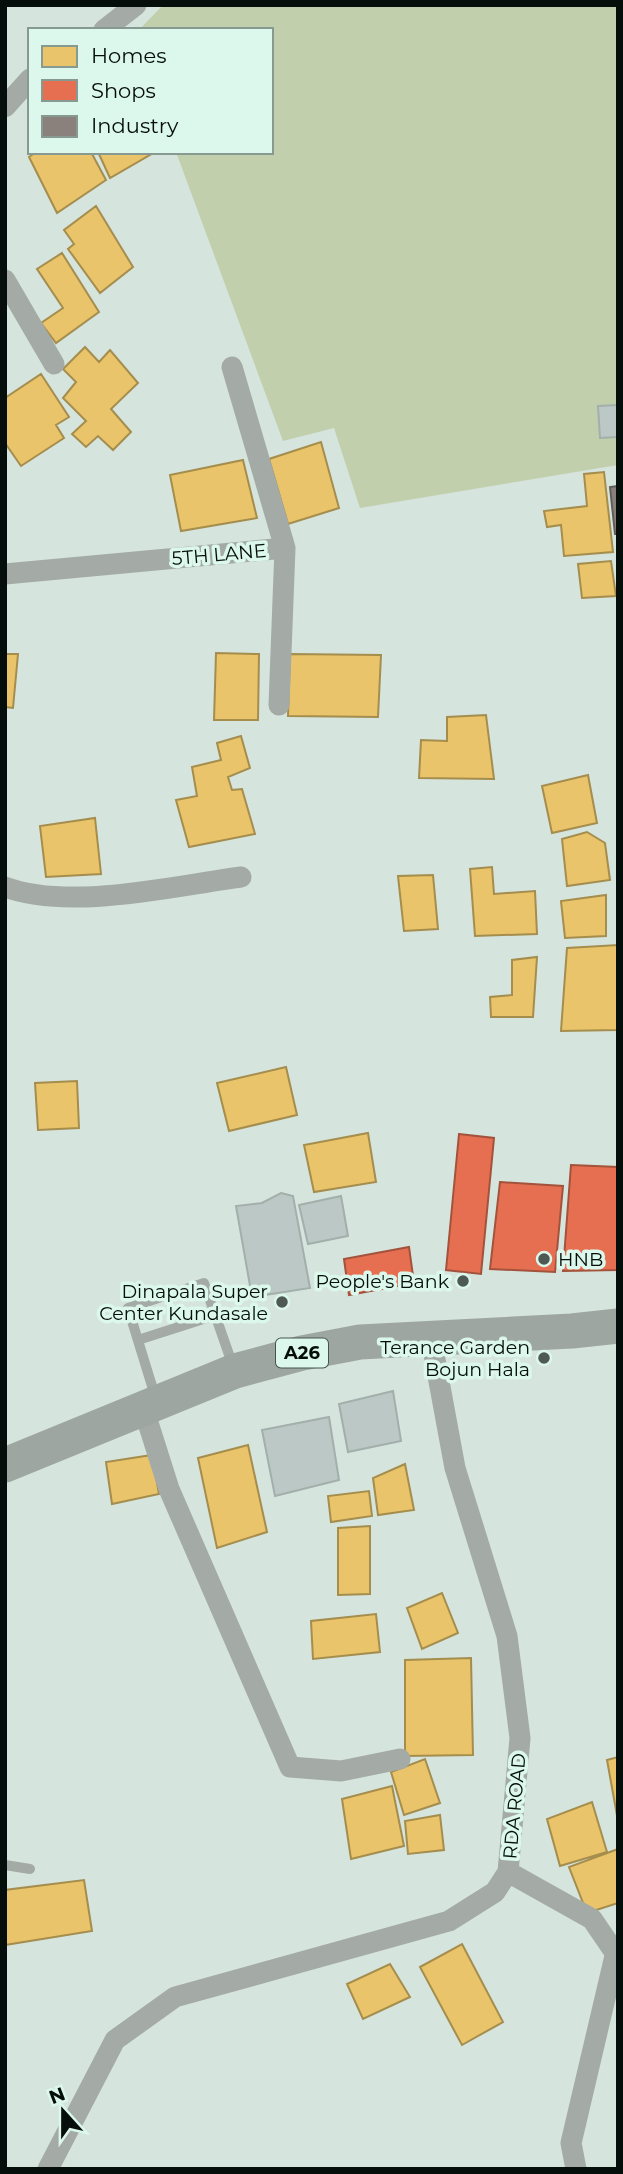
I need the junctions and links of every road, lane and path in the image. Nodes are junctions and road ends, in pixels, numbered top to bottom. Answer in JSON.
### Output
{"nodes":[{"id":1,"x":136,"y":5,"type":"edge"},
{"id":2,"x":107,"y":28,"type":"edge"},
{"id":3,"x":28,"y":81,"type":"edge"},
{"id":4,"x":5,"y":107,"type":"edge"},
{"id":5,"x":5,"y":280,"type":"edge"},
{"id":6,"x":54,"y":364,"type":"dead end"},
{"id":7,"x":232,"y":367,"type":"dead end"},
{"id":8,"x":285,"y":548,"type":"junction"},
{"id":9,"x":5,"y":574,"type":"edge"},
{"id":10,"x":279,"y":705,"type":"dead end"},
{"id":11,"x":241,"y":877,"type":"dead end"},
{"id":12,"x":5,"y":887,"type":"edge"},
{"id":13,"x":216,"y":1315,"type":"junction"},
{"id":14,"x":618,"y":1326,"type":"edge"},
{"id":15,"x":431,"y":1338,"type":"junction"},
{"id":16,"x":138,"y":1340,"type":"junction"},
{"id":17,"x":235,"y":1371,"type":"junction"},
{"id":18,"x":150,"y":1404,"type":"junction"},
{"id":19,"x":5,"y":1465,"type":"edge"},
{"id":20,"x":400,"y":1759,"type":"dead end"},
{"id":21,"x":5,"y":1865,"type":"edge"},
{"id":22,"x":30,"y":1869,"type":"dead end"},
{"id":23,"x":509,"y":1872,"type":"junction"},
{"id":24,"x":616,"y":1956,"type":"edge"},
{"id":25,"x":48,"y":2169,"type":"edge"},
{"id":26,"x":576,"y":2169,"type":"edge"}],
"edges":[{"from":1,"to":2,"type":"street"},
{"from":3,"to":4,"type":"street"},
{"from":5,"to":6,"type":"street"},
{"from":7,"to":8,"type":"street","name":"5TH LANE"},
{"from":8,"to":9,"type":"street","name":"5TH LANE"},
{"from":8,"to":10,"type":"street"},
{"from":11,"to":12,"type":"street"},
{"from":13,"to":16,"type":"lane"},
{"from":13,"to":16,"type":"lane"},
{"from":13,"to":17,"type":"lane"},
{"from":14,"to":15,"type":"highway","number":"A26"},
{"from":15,"to":17,"type":"highway","number":"A26"},
{"from":15,"to":23,"type":"street","name":"RDA ROAD"},
{"from":16,"to":18,"type":"lane"},
{"from":17,"to":18,"type":"highway","number":"A26"},
{"from":18,"to":19,"type":"highway","number":"A26"},
{"from":18,"to":20,"type":"street"},
{"from":21,"to":22,"type":"lane"},
{"from":23,"to":24,"type":"street"},
{"from":23,"to":25,"type":"street","name":"RDA ROAD"},
{"from":24,"to":26,"type":"street"}]}
